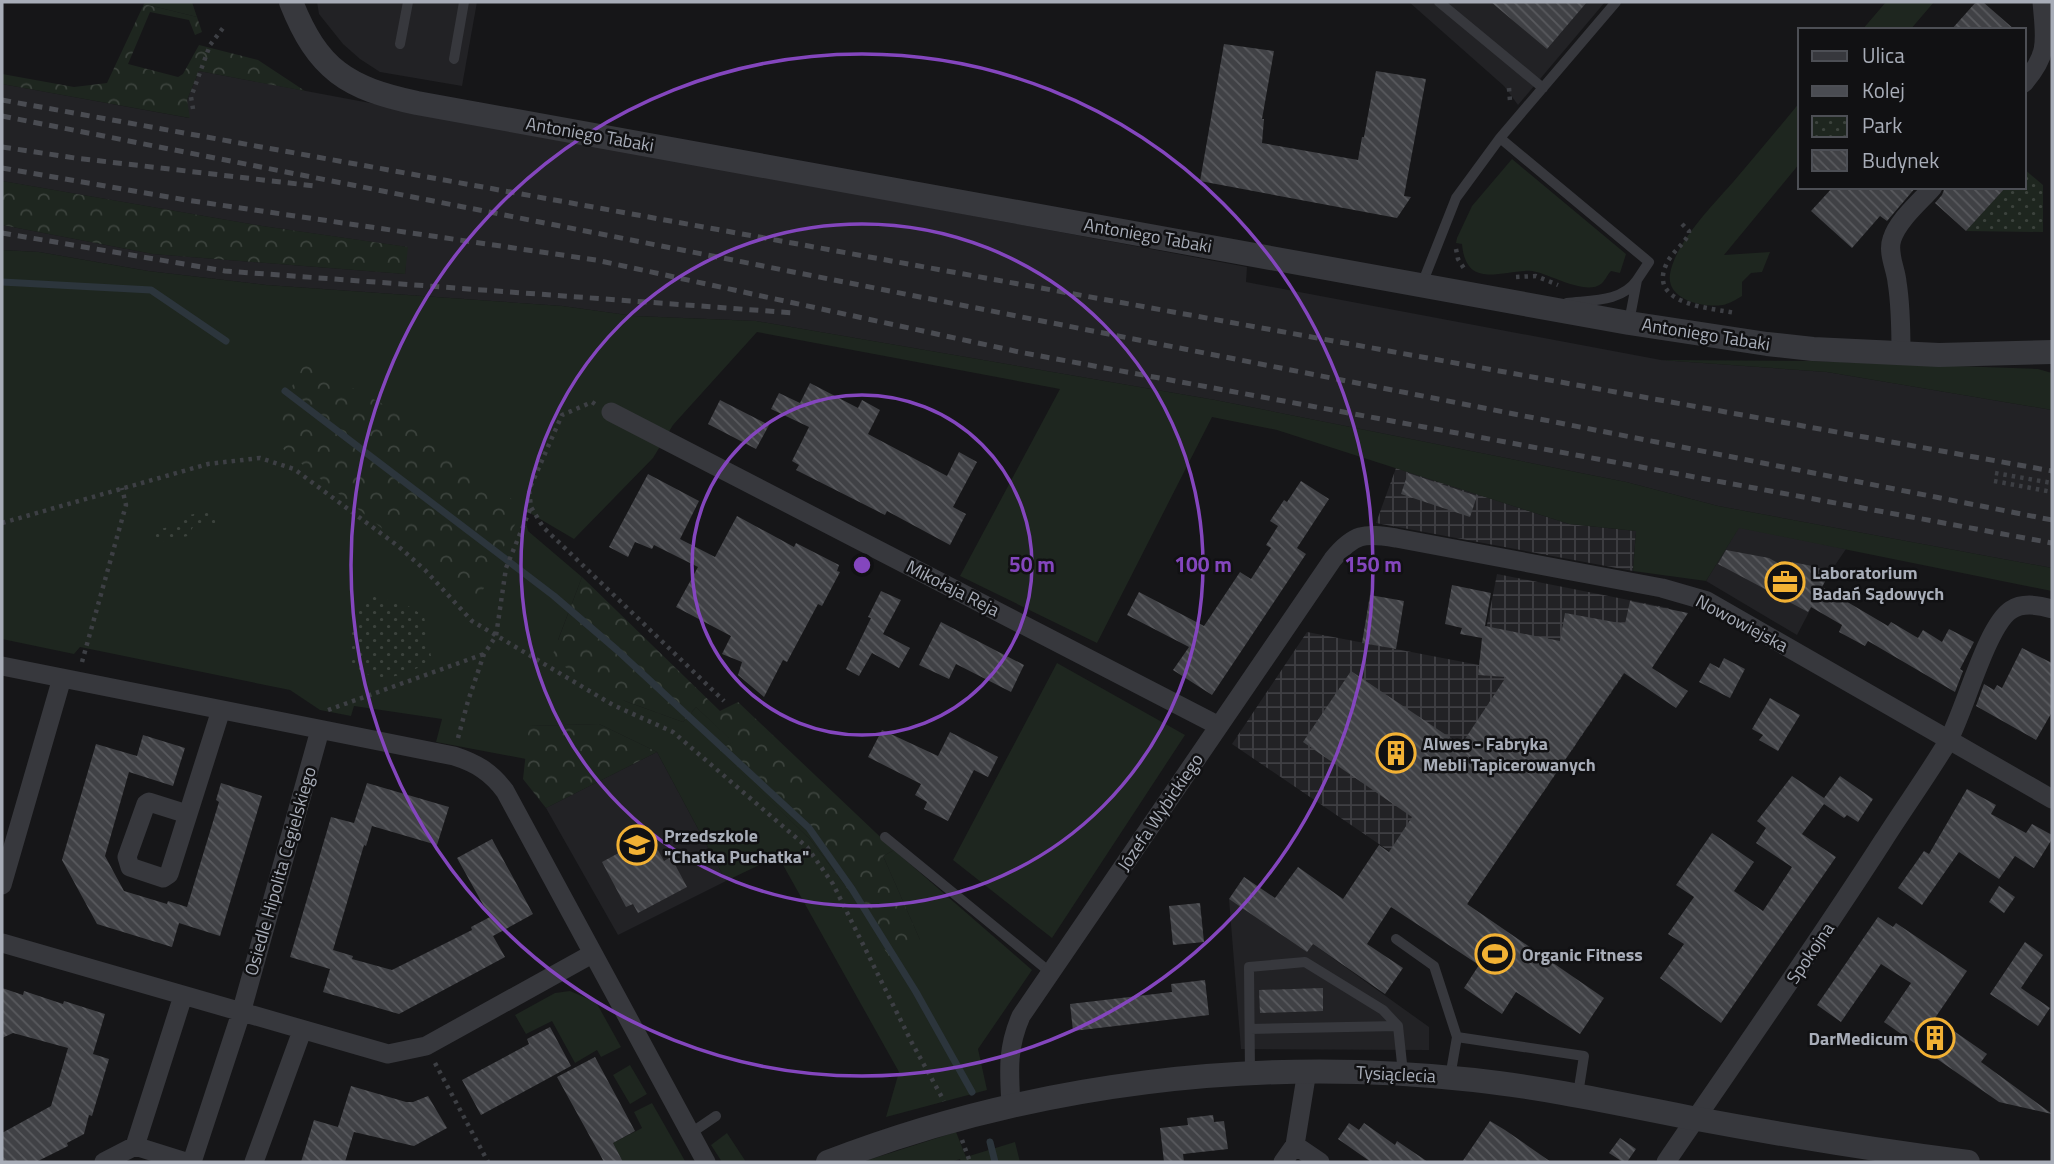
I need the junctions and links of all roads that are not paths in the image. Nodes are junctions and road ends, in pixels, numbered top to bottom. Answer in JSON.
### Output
{"nodes":[{"id":1,"x":291,"y":2,"type":"edge"},
{"id":2,"x":408,"y":2,"type":"edge"},
{"id":3,"x":464,"y":2,"type":"edge"},
{"id":4,"x":1439,"y":2,"type":"edge"},
{"id":5,"x":1616,"y":2,"type":"edge"},
{"id":6,"x":2042,"y":2,"type":"edge"},
{"id":7,"x":400,"y":44,"type":"dead end"},
{"id":8,"x":454,"y":59,"type":"dead end"},
{"id":9,"x":2026,"y":80,"type":"edge"},
{"id":10,"x":1543,"y":88,"type":"junction"},
{"id":11,"x":1500,"y":138,"type":"junction"},
{"id":12,"x":1931,"y":189,"type":"edge"},
{"id":13,"x":1637,"y":279,"type":"junction"},
{"id":14,"x":1422,"y":284,"type":"junction"},
{"id":15,"x":1547,"y":307,"type":"junction"},
{"id":16,"x":1629,"y":323,"type":"junction"},
{"id":17,"x":2052,"y":352,"type":"edge"},
{"id":18,"x":1901,"y":354,"type":"junction"},
{"id":19,"x":611,"y":412,"type":"road end"},
{"id":20,"x":1356,"y":537,"type":"joint"},
{"id":21,"x":2052,"y":608,"type":"edge"},
{"id":22,"x":2,"y":666,"type":"edge"},
{"id":23,"x":69,"y":679,"type":"junction"},
{"id":24,"x":221,"y":710,"type":"junction"},
{"id":25,"x":1219,"y":726,"type":"junction"},
{"id":26,"x":320,"y":730,"type":"junction"},
{"id":27,"x":1948,"y":740,"type":"junction"},
{"id":28,"x":2052,"y":799,"type":"edge"},
{"id":29,"x":187,"y":814,"type":"dead end"},
{"id":30,"x":885,"y":837,"type":"dead end"},
{"id":31,"x":2,"y":885,"type":"edge"},
{"id":32,"x":1396,"y":939,"type":"dead end"},
{"id":33,"x":2,"y":943,"type":"edge"},
{"id":34,"x":592,"y":954,"type":"junction"},
{"id":35,"x":1051,"y":973,"type":"junction"},
{"id":36,"x":183,"y":996,"type":"junction"},
{"id":37,"x":241,"y":1013,"type":"junction"},
{"id":38,"x":1398,"y":1027,"type":"junction"},
{"id":39,"x":1250,"y":1029,"type":"junction"},
{"id":40,"x":302,"y":1031,"type":"junction"},
{"id":41,"x":1457,"y":1037,"type":"junction"},
{"id":42,"x":1307,"y":1071,"type":"junction"},
{"id":43,"x":1250,"y":1073,"type":"junction"},
{"id":44,"x":1403,"y":1074,"type":"junction"},
{"id":45,"x":1450,"y":1078,"type":"junction"},
{"id":46,"x":1578,"y":1097,"type":"junction"},
{"id":47,"x":1011,"y":1105,"type":"junction"},
{"id":48,"x":716,"y":1116,"type":"dead end"},
{"id":49,"x":1696,"y":1118,"type":"junction"},
{"id":50,"x":691,"y":1133,"type":"junction"},
{"id":51,"x":1295,"y":1145,"type":"junction"},
{"id":52,"x":135,"y":1146,"type":"junction"},
{"id":53,"x":104,"y":1162,"type":"edge"},
{"id":54,"x":186,"y":1162,"type":"edge"},
{"id":55,"x":192,"y":1162,"type":"edge"},
{"id":56,"x":254,"y":1162,"type":"edge"},
{"id":57,"x":706,"y":1162,"type":"edge"},
{"id":58,"x":828,"y":1162,"type":"edge"},
{"id":59,"x":1283,"y":1162,"type":"edge"},
{"id":60,"x":1320,"y":1162,"type":"edge"},
{"id":61,"x":1666,"y":1162,"type":"edge"},
{"id":62,"x":1968,"y":1162,"type":"edge"}],
"edges":[{"from":1,"to":14,"type":"street","name":"Antoniego Tabaki"},
{"from":2,"to":7,"type":"lane"},
{"from":3,"to":8,"type":"lane"},
{"from":4,"to":10,"type":"lane"},
{"from":5,"to":10,"type":"lane"},
{"from":6,"to":9,"type":"street"},
{"from":10,"to":11,"type":"lane"},
{"from":11,"to":13,"type":"lane"},
{"from":11,"to":14,"type":"lane"},
{"from":12,"to":18,"type":"street"},
{"from":13,"to":15,"type":"lane"},
{"from":13,"to":16,"type":"lane"},
{"from":14,"to":15,"type":"street","name":"Antoniego Tabaki"},
{"from":15,"to":16,"type":"street","name":"Antoniego Tabaki"},
{"from":16,"to":18,"type":"street","name":"Antoniego Tabaki"},
{"from":17,"to":18,"type":"street","name":"Antoniego Tabaki"},
{"from":19,"to":25,"type":"street","name":"Mikołaja Reja"},
{"from":20,"to":25,"type":"street","name":"Józefa Wybickiego"},
{"from":20,"to":27,"type":"street","name":"Nowowiejska"},
{"from":21,"to":27,"type":"street","name":"Spokojna"},
{"from":22,"to":23,"type":"street"},
{"from":23,"to":24,"type":"street"},
{"from":23,"to":31,"type":"street"},
{"from":24,"to":26,"type":"street"},
{"from":24,"to":29,"type":"street"},
{"from":25,"to":35,"type":"street","name":"Józefa Wybickiego"},
{"from":26,"to":34,"type":"street"},
{"from":26,"to":37,"type":"street","name":"Osiedle Hipolita Cegielskiego"},
{"from":27,"to":28,"type":"street","name":"Nowowiejska"},
{"from":27,"to":49,"type":"street","name":"Spokojna"},
{"from":30,"to":35,"type":"lane"},
{"from":32,"to":41,"type":"lane"},
{"from":33,"to":36,"type":"street"},
{"from":34,"to":40,"type":"street"},
{"from":34,"to":50,"type":"street"},
{"from":35,"to":47,"type":"street","name":"Józefa Wybickiego"},
{"from":36,"to":37,"type":"street"},
{"from":36,"to":52,"type":"street"},
{"from":37,"to":40,"type":"street"},
{"from":37,"to":55,"type":"street","name":"Osiedle Hipolita Cegielskiego"},
{"from":38,"to":39,"type":"lane"},
{"from":38,"to":39,"type":"lane"},
{"from":38,"to":44,"type":"lane"},
{"from":39,"to":43,"type":"lane"},
{"from":40,"to":56,"type":"street"},
{"from":41,"to":45,"type":"lane"},
{"from":41,"to":46,"type":"lane"},
{"from":42,"to":43,"type":"street","name":"Tysiąclecia"},
{"from":42,"to":44,"type":"street","name":"Tysiąclecia"},
{"from":42,"to":51,"type":"street"},
{"from":43,"to":47,"type":"street","name":"Tysiąclecia"},
{"from":44,"to":45,"type":"street","name":"Tysiąclecia"},
{"from":45,"to":46,"type":"street","name":"Tysiąclecia"},
{"from":46,"to":49,"type":"street","name":"Tysiąclecia"},
{"from":47,"to":58,"type":"street","name":"Tysiąclecia"},
{"from":48,"to":50,"type":"lane"},
{"from":49,"to":61,"type":"street","name":"Spokojna"},
{"from":49,"to":62,"type":"street","name":"Tysiąclecia"},
{"from":50,"to":57,"type":"street"},
{"from":51,"to":59,"type":"street"},
{"from":51,"to":60,"type":"street"},
{"from":52,"to":53,"type":"street"},
{"from":52,"to":54,"type":"street"}]}
